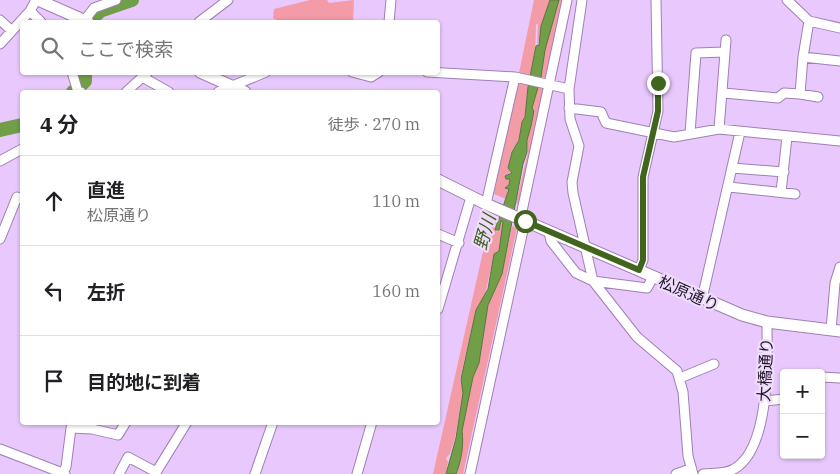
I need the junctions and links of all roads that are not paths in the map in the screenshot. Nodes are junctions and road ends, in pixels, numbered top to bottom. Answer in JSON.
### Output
{"nodes":[{"id":1,"x":37,"y":0,"type":"edge"},
{"id":2,"x":116,"y":0,"type":"edge"},
{"id":3,"x":228,"y":0,"type":"edge"},
{"id":4,"x":391,"y":0,"type":"edge"},
{"id":5,"x":567,"y":0,"type":"edge"},
{"id":6,"x":582,"y":0,"type":"edge"},
{"id":7,"x":656,"y":0,"type":"edge"},
{"id":8,"x":787,"y":0,"type":"edge"},
{"id":9,"x":30,"y":11,"type":"junction"},
{"id":10,"x":0,"y":20,"type":"edge"},
{"id":11,"x":22,"y":20,"type":"edge"},
{"id":12,"x":38,"y":20,"type":"edge"},
{"id":13,"x":82,"y":20,"type":"edge"},
{"id":14,"x":87,"y":20,"type":"edge"},
{"id":15,"x":202,"y":20,"type":"edge"},
{"id":16,"x":389,"y":20,"type":"edge"},
{"id":17,"x":809,"y":21,"type":"junction"},
{"id":18,"x":20,"y":22,"type":"edge"},
{"id":19,"x":840,"y":28,"type":"edge"},
{"id":20,"x":12,"y":31,"type":"junction"},
{"id":21,"x":726,"y":40,"type":"dead end"},
{"id":22,"x":0,"y":44,"type":"edge"},
{"id":23,"x":725,"y":52,"type":"junction"},
{"id":24,"x":803,"y":57,"type":"junction"},
{"id":25,"x":840,"y":61,"type":"edge"},
{"id":26,"x":440,"y":73,"type":"edge"},
{"id":27,"x":73,"y":75,"type":"edge"},
{"id":28,"x":146,"y":75,"type":"edge"},
{"id":29,"x":206,"y":75,"type":"edge"},
{"id":30,"x":259,"y":75,"type":"edge"},
{"id":31,"x":362,"y":75,"type":"edge"},
{"id":32,"x":375,"y":75,"type":"edge"},
{"id":33,"x":516,"y":77,"type":"junction"},
{"id":34,"x":547,"y":84,"type":"junction"},
{"id":35,"x":232,"y":87,"type":"junction"},
{"id":36,"x":569,"y":89,"type":"junction"},
{"id":37,"x":78,"y":90,"type":"edge"},
{"id":38,"x":128,"y":90,"type":"edge"},
{"id":39,"x":166,"y":90,"type":"edge"},
{"id":40,"x":224,"y":90,"type":"edge"},
{"id":41,"x":239,"y":90,"type":"edge"},
{"id":42,"x":724,"y":93,"type":"junction"},
{"id":43,"x":800,"y":94,"type":"junction"},
{"id":44,"x":818,"y":96,"type":"dead end"},
{"id":45,"x":569,"y":108,"type":"junction"},
{"id":46,"x":719,"y":129,"type":"junction"},
{"id":47,"x":740,"y":132,"type":"junction"},
{"id":48,"x":690,"y":133,"type":"junction"},
{"id":49,"x":655,"y":134,"type":"junction"},
{"id":50,"x":787,"y":137,"type":"junction"},
{"id":51,"x":840,"y":141,"type":"edge"},
{"id":52,"x":20,"y":151,"type":"edge"},
{"id":53,"x":0,"y":161,"type":"edge"},
{"id":54,"x":732,"y":168,"type":"junction"},
{"id":55,"x":784,"y":172,"type":"junction"},
{"id":56,"x":440,"y":181,"type":"edge"},
{"id":57,"x":729,"y":187,"type":"junction"},
{"id":58,"x":781,"y":192,"type":"junction"},
{"id":59,"x":795,"y":194,"type":"dead end"},
{"id":60,"x":471,"y":197,"type":"junction"},
{"id":61,"x":20,"y":198,"type":"edge"},
{"id":62,"x":488,"y":205,"type":"junction"},
{"id":63,"x":522,"y":219,"type":"junction"},
{"id":64,"x":549,"y":232,"type":"junction"},
{"id":65,"x":440,"y":235,"type":"edge"},
{"id":66,"x":0,"y":239,"type":"edge"},
{"id":67,"x":459,"y":243,"type":"junction"},
{"id":68,"x":586,"y":248,"type":"junction"},
{"id":69,"x":840,"y":268,"type":"edge"},
{"id":70,"x":639,"y":270,"type":"junction"},
{"id":71,"x":653,"y":277,"type":"junction"},
{"id":72,"x":593,"y":281,"type":"junction"},
{"id":73,"x":702,"y":299,"type":"junction"},
{"id":74,"x":440,"y":303,"type":"edge"},
{"id":75,"x":767,"y":322,"type":"junction"},
{"id":76,"x":835,"y":330,"type":"edge"},
{"id":77,"x":714,"y":364,"type":"dead end"},
{"id":78,"x":680,"y":378,"type":"junction"},
{"id":79,"x":825,"y":378,"type":"edge"},
{"id":80,"x":840,"y":378,"type":"edge"},
{"id":81,"x":780,"y":400,"type":"edge"},
{"id":82,"x":765,"y":402,"type":"junction"},
{"id":83,"x":124,"y":425,"type":"edge"},
{"id":84,"x":185,"y":425,"type":"edge"},
{"id":85,"x":272,"y":425,"type":"edge"},
{"id":86,"x":371,"y":425,"type":"edge"},
{"id":87,"x":0,"y":449,"type":"edge"},
{"id":88,"x":692,"y":472,"type":"edge"},
{"id":89,"x":156,"y":473,"type":"edge"},
{"id":90,"x":63,"y":474,"type":"edge"},
{"id":91,"x":119,"y":474,"type":"edge"},
{"id":92,"x":255,"y":474,"type":"edge"},
{"id":93,"x":357,"y":474,"type":"edge"},
{"id":94,"x":470,"y":474,"type":"edge"},
{"id":95,"x":676,"y":474,"type":"edge"},
{"id":96,"x":703,"y":474,"type":"edge"}],
"edges":[{"from":1,"to":9,"type":"street"},
{"from":1,"to":13,"type":"main road"},
{"from":2,"to":14,"type":"street"},
{"from":3,"to":15,"type":"street"},
{"from":4,"to":16,"type":"street"},
{"from":5,"to":34,"type":"street"},
{"from":6,"to":36,"type":"street"},
{"from":7,"to":49,"type":"street"},
{"from":8,"to":17,"type":"street"},
{"from":9,"to":11,"type":"street"},
{"from":9,"to":12,"type":"street"},
{"from":10,"to":20,"type":"street"},
{"from":17,"to":19,"type":"street"},
{"from":17,"to":24,"type":"street"},
{"from":18,"to":20,"type":"street"},
{"from":20,"to":22,"type":"street"},
{"from":21,"to":23,"type":"street"},
{"from":23,"to":42,"type":"street"},
{"from":23,"to":48,"type":"street"},
{"from":24,"to":25,"type":"street"},
{"from":24,"to":43,"type":"street"},
{"from":26,"to":33,"type":"street"},
{"from":27,"to":37,"type":"street"},
{"from":28,"to":38,"type":"street"},
{"from":28,"to":39,"type":"street"},
{"from":29,"to":35,"type":"main road"},
{"from":30,"to":35,"type":"street"},
{"from":31,"to":32,"type":"street"},
{"from":33,"to":34,"type":"street"},
{"from":33,"to":62,"type":"street"},
{"from":34,"to":36,"type":"street"},
{"from":34,"to":63,"type":"street"},
{"from":35,"to":40,"type":"street"},
{"from":35,"to":41,"type":"main road"},
{"from":36,"to":45,"type":"street"},
{"from":42,"to":43,"type":"street"},
{"from":42,"to":46,"type":"street"},
{"from":43,"to":44,"type":"street"},
{"from":45,"to":49,"type":"street"},
{"from":45,"to":68,"type":"street"},
{"from":46,"to":47,"type":"street"},
{"from":46,"to":48,"type":"street"},
{"from":47,"to":50,"type":"street"},
{"from":47,"to":54,"type":"street"},
{"from":48,"to":49,"type":"street"},
{"from":49,"to":70,"type":"street"},
{"from":50,"to":51,"type":"street"},
{"from":50,"to":55,"type":"street"},
{"from":52,"to":53,"type":"street"},
{"from":54,"to":55,"type":"street"},
{"from":54,"to":57,"type":"street"},
{"from":55,"to":58,"type":"street"},
{"from":56,"to":60,"type":"main road"},
{"from":57,"to":58,"type":"street"},
{"from":57,"to":73,"type":"street"},
{"from":58,"to":59,"type":"street"},
{"from":60,"to":62,"type":"main road"},
{"from":60,"to":67,"type":"street"},
{"from":61,"to":66,"type":"street"},
{"from":62,"to":63,"type":"main road","name":"松原通り"},
{"from":63,"to":64,"type":"main road","name":"松原通り"},
{"from":63,"to":94,"type":"street"},
{"from":64,"to":68,"type":"main road","name":"松原通り"},
{"from":64,"to":72,"type":"street"},
{"from":65,"to":67,"type":"street"},
{"from":67,"to":74,"type":"street"},
{"from":68,"to":70,"type":"main road","name":"松原通り"},
{"from":68,"to":72,"type":"street"},
{"from":69,"to":76,"type":"street"},
{"from":70,"to":71,"type":"main road","name":"松原通り"},
{"from":71,"to":72,"type":"street"},
{"from":71,"to":73,"type":"main road","name":"松原通り"},
{"from":72,"to":78,"type":"street"},
{"from":73,"to":75,"type":"main road","name":"松原通り"},
{"from":75,"to":76,"type":"main road","name":"松原通り"},
{"from":75,"to":82,"type":"street","name":"大橋通り"},
{"from":77,"to":78,"type":"street"},
{"from":78,"to":88,"type":"street"},
{"from":79,"to":80,"type":"street"},
{"from":81,"to":82,"type":"street"},
{"from":82,"to":96,"type":"street","name":"大橋通り"},
{"from":83,"to":90,"type":"street"},
{"from":84,"to":89,"type":"street"},
{"from":85,"to":92,"type":"street"},
{"from":86,"to":93,"type":"street"},
{"from":87,"to":90,"type":"street"},
{"from":88,"to":95,"type":"street"},
{"from":89,"to":91,"type":"street"}]}
